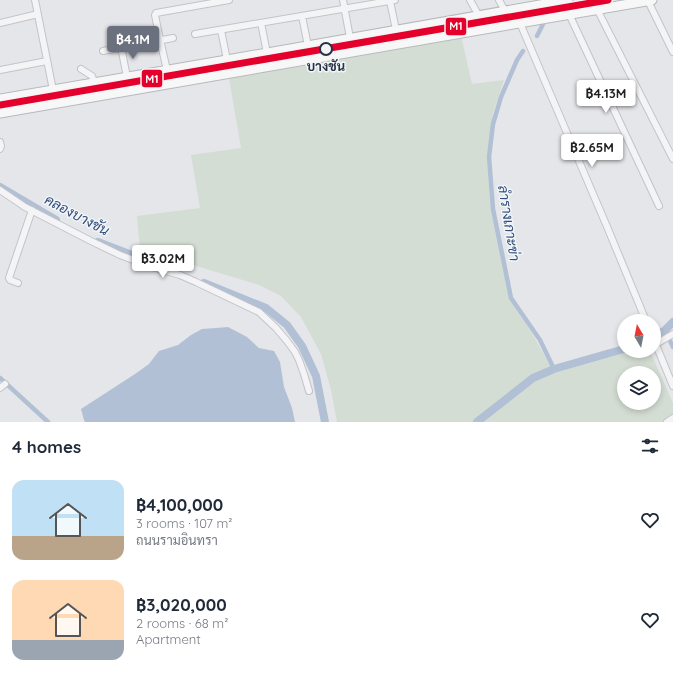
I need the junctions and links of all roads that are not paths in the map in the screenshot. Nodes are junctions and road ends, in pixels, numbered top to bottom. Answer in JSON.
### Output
{"nodes":[{"id":1,"x":35,"y":0,"type":"edge"},
{"id":2,"x":229,"y":0,"type":"edge"},
{"id":3,"x":343,"y":0,"type":"edge"},
{"id":4,"x":393,"y":0,"type":"edge"},
{"id":5,"x":470,"y":0,"type":"edge"},
{"id":6,"x":499,"y":0,"type":"edge"},
{"id":7,"x":568,"y":0,"type":"edge"},
{"id":8,"x":650,"y":0,"type":"edge"},
{"id":9,"x":344,"y":9,"type":"junction"},
{"id":10,"x":597,"y":9,"type":"junction"},
{"id":11,"x":505,"y":11,"type":"junction"},
{"id":12,"x":38,"y":14,"type":"junction"},
{"id":13,"x":569,"y":14,"type":"junction"},
{"id":14,"x":302,"y":16,"type":"junction"},
{"id":15,"x":479,"y":16,"type":"junction"},
{"id":16,"x":0,"y":23,"type":"edge"},
{"id":17,"x":261,"y":23,"type":"junction"},
{"id":18,"x":520,"y":23,"type":"junction"},
{"id":19,"x":221,"y":30,"type":"junction"},
{"id":20,"x":397,"y":30,"type":"junction"},
{"id":21,"x":195,"y":34,"type":"dead end"},
{"id":22,"x":173,"y":38,"type":"dead end"},
{"id":23,"x":350,"y":38,"type":"junction"},
{"id":24,"x":160,"y":40,"type":"junction"},
{"id":25,"x":400,"y":44,"type":"junction"},
{"id":26,"x":308,"y":46,"type":"junction"},
{"id":27,"x":121,"y":47,"type":"junction"},
{"id":28,"x":103,"y":51,"type":"dead end"},
{"id":29,"x":673,"y":52,"type":"edge"},
{"id":30,"x":267,"y":53,"type":"junction"},
{"id":31,"x":227,"y":60,"type":"junction"},
{"id":32,"x":47,"y":61,"type":"junction"},
{"id":33,"x":0,"y":70,"type":"edge"},
{"id":34,"x":81,"y":70,"type":"dead end"},
{"id":35,"x":167,"y":70,"type":"junction"},
{"id":36,"x":127,"y":77,"type":"junction"},
{"id":37,"x":94,"y":82,"type":"junction"},
{"id":38,"x":53,"y":90,"type":"junction"},
{"id":39,"x":0,"y":98,"type":"edge"},
{"id":40,"x":0,"y":113,"type":"edge"},
{"id":41,"x":0,"y":142,"type":"edge"},
{"id":42,"x":0,"y":149,"type":"edge"},
{"id":43,"x":673,"y":160,"type":"edge"},
{"id":44,"x":0,"y":190,"type":"edge"},
{"id":45,"x":659,"y":206,"type":"dead end"},
{"id":46,"x":32,"y":210,"type":"junction"},
{"id":47,"x":18,"y":283,"type":"dead end"},
{"id":48,"x":643,"y":314,"type":"edge"},
{"id":49,"x":661,"y":357,"type":"edge"},
{"id":50,"x":673,"y":386,"type":"edge"},
{"id":51,"x":309,"y":391,"type":"dead end"},
{"id":52,"x":673,"y":418,"type":"edge"},
{"id":53,"x":668,"y":422,"type":"edge"}],
"edges":[{"from":1,"to":12,"type":"street"},
{"from":2,"to":24,"type":"street"},
{"from":3,"to":9,"type":"street"},
{"from":4,"to":9,"type":"street"},
{"from":4,"to":20,"type":"street"},
{"from":5,"to":15,"type":"street"},
{"from":6,"to":11,"type":"street"},
{"from":7,"to":11,"type":"highway"},
{"from":8,"to":10,"type":"highway"},
{"from":8,"to":29,"type":"street"},
{"from":9,"to":14,"type":"street"},
{"from":9,"to":23,"type":"street"},
{"from":10,"to":13,"type":"highway"},
{"from":10,"to":43,"type":"street"},
{"from":11,"to":15,"type":"highway"},
{"from":12,"to":16,"type":"street"},
{"from":12,"to":32,"type":"street"},
{"from":13,"to":18,"type":"highway"},
{"from":13,"to":45,"type":"street"},
{"from":14,"to":17,"type":"street"},
{"from":14,"to":26,"type":"street"},
{"from":15,"to":20,"type":"highway"},
{"from":17,"to":19,"type":"street"},
{"from":17,"to":30,"type":"street"},
{"from":18,"to":25,"type":"highway"},
{"from":18,"to":48,"type":"street"},
{"from":19,"to":21,"type":"street"},
{"from":19,"to":31,"type":"street"},
{"from":20,"to":23,"type":"highway"},
{"from":20,"to":25,"type":"highway"},
{"from":22,"to":24,"type":"street"},
{"from":23,"to":26,"type":"highway"},
{"from":24,"to":27,"type":"street"},
{"from":24,"to":35,"type":"street"},
{"from":25,"to":40,"type":"highway"},
{"from":26,"to":30,"type":"highway"},
{"from":27,"to":28,"type":"street"},
{"from":27,"to":36,"type":"street"},
{"from":30,"to":31,"type":"highway"},
{"from":31,"to":35,"type":"highway"},
{"from":32,"to":33,"type":"street"},
{"from":32,"to":38,"type":"street"},
{"from":34,"to":37,"type":"street"},
{"from":35,"to":36,"type":"highway"},
{"from":36,"to":37,"type":"highway"},
{"from":37,"to":38,"type":"highway"},
{"from":38,"to":39,"type":"highway"},
{"from":41,"to":42,"type":"street"},
{"from":44,"to":46,"type":"street"},
{"from":46,"to":47,"type":"street"},
{"from":46,"to":51,"type":"street"},
{"from":49,"to":50,"type":"street"},
{"from":52,"to":53,"type":"street"}]}
